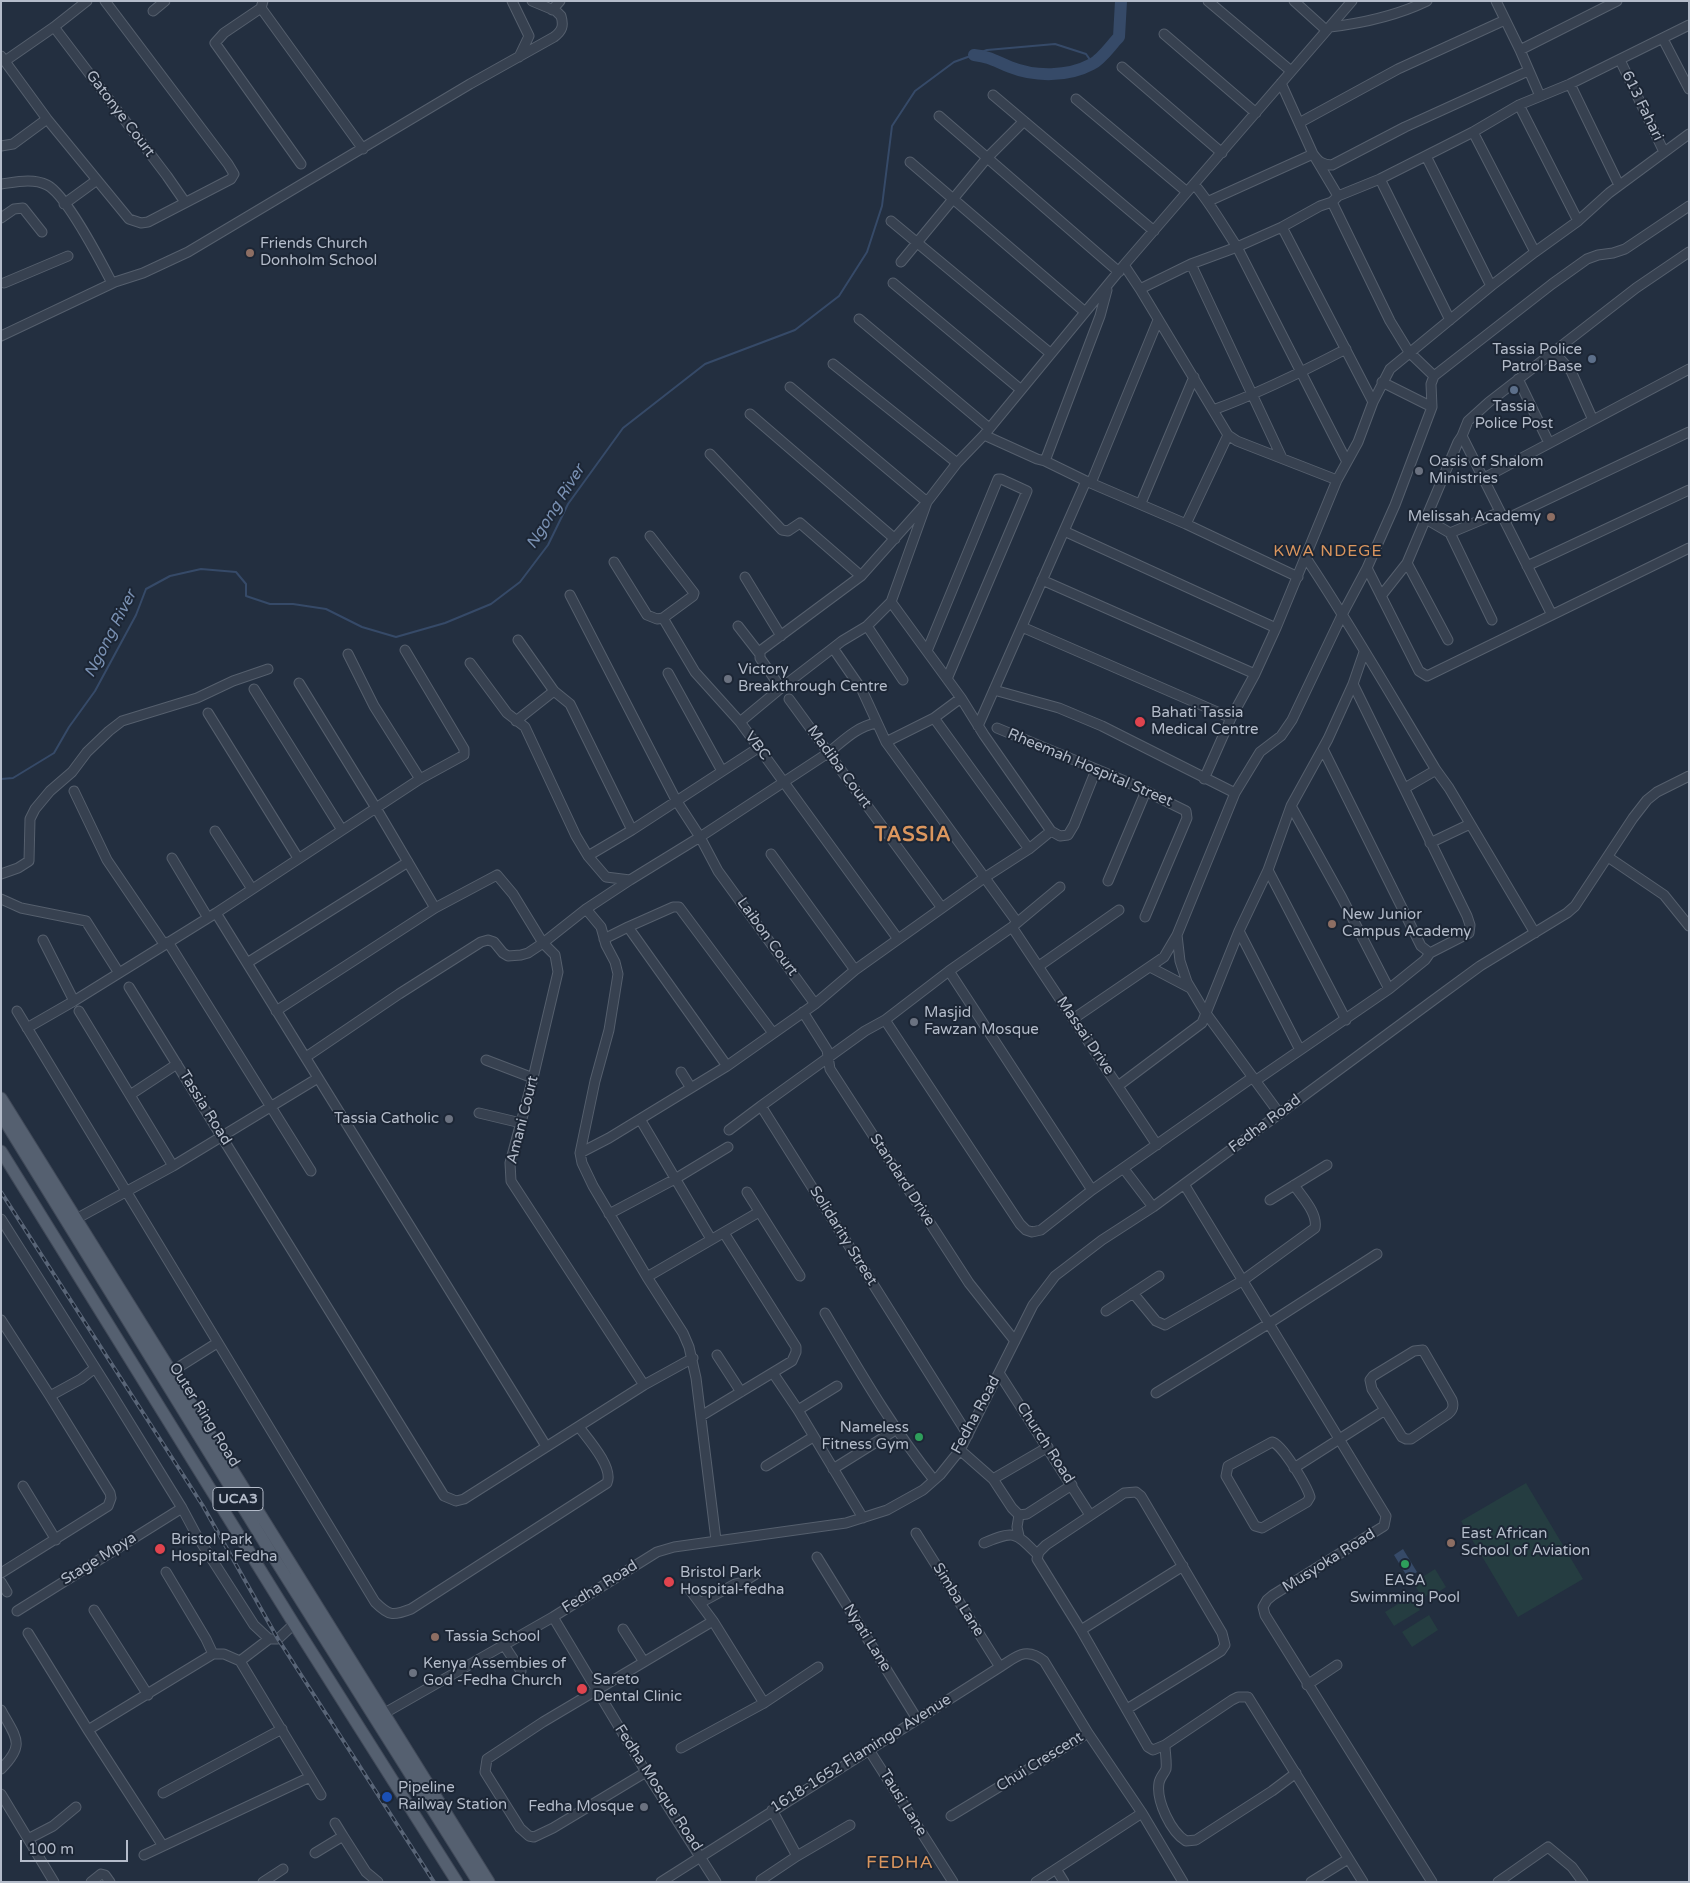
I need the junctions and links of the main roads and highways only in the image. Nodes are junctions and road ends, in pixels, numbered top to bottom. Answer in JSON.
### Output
{"nodes":[{"id":1,"x":1,"y":1098,"type":"edge"},
{"id":2,"x":1,"y":1115,"type":"edge"},
{"id":3,"x":1,"y":1151,"type":"edge"},
{"id":4,"x":485,"y":1881,"type":"edge"},
{"id":5,"x":457,"y":1882,"type":"edge"}],
"edges":[{"from":1,"to":4,"type":"main road","number":"UCA3"},
{"from":2,"to":4,"type":"main road","name":"Outer Ring Road","number":"UCA3"},
{"from":3,"to":5,"type":"main road","number":"UCA3"}]}
